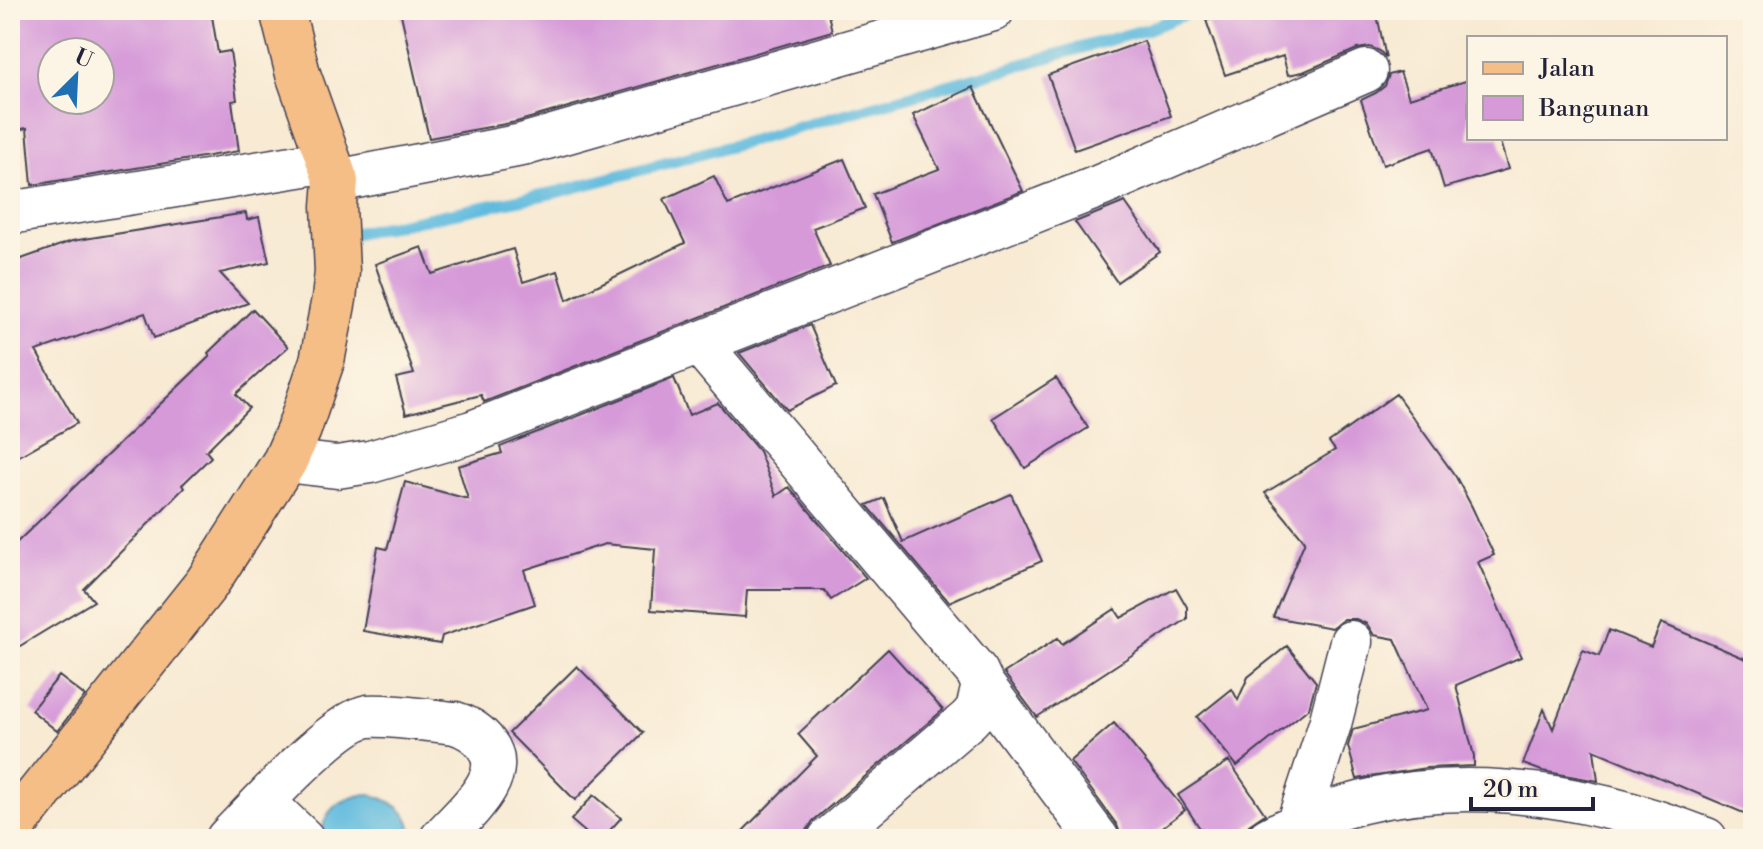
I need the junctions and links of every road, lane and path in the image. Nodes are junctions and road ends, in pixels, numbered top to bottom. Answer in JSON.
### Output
{"nodes":[{"id":1,"x":282,"y":10,"type":"edge"},
{"id":2,"x":993,"y":10,"type":"edge"},
{"id":3,"x":1366,"y":71,"type":"dead end"},
{"id":4,"x":333,"y":183,"type":"junction"},
{"id":5,"x":10,"y":213,"type":"edge"},
{"id":6,"x":699,"y":343,"type":"junction"},
{"id":7,"x":285,"y":461,"type":"junction"},
{"id":8,"x":1351,"y":642,"type":"dead end"},
{"id":9,"x":983,"y":685,"type":"junction"},
{"id":10,"x":264,"y":802,"type":"junction"},
{"id":11,"x":10,"y":830,"type":"edge"},
{"id":12,"x":1283,"y":831,"type":"edge"},
{"id":13,"x":227,"y":839,"type":"edge"},
{"id":14,"x":303,"y":839,"type":"edge"},
{"id":15,"x":441,"y":839,"type":"edge"},
{"id":16,"x":829,"y":839,"type":"edge"},
{"id":17,"x":1098,"y":839,"type":"edge"},
{"id":18,"x":1706,"y":839,"type":"edge"}],
"edges":[{"from":1,"to":4,"type":"main road"},
{"from":2,"to":4,"type":"street"},
{"from":3,"to":6,"type":"street"},
{"from":4,"to":5,"type":"street"},
{"from":4,"to":7,"type":"main road"},
{"from":6,"to":7,"type":"street"},
{"from":6,"to":9,"type":"street"},
{"from":7,"to":11,"type":"main road"},
{"from":8,"to":12,"type":"street"},
{"from":9,"to":16,"type":"street"},
{"from":9,"to":17,"type":"street"},
{"from":10,"to":13,"type":"street"},
{"from":10,"to":14,"type":"street"},
{"from":10,"to":15,"type":"street"},
{"from":12,"to":18,"type":"street"}]}
